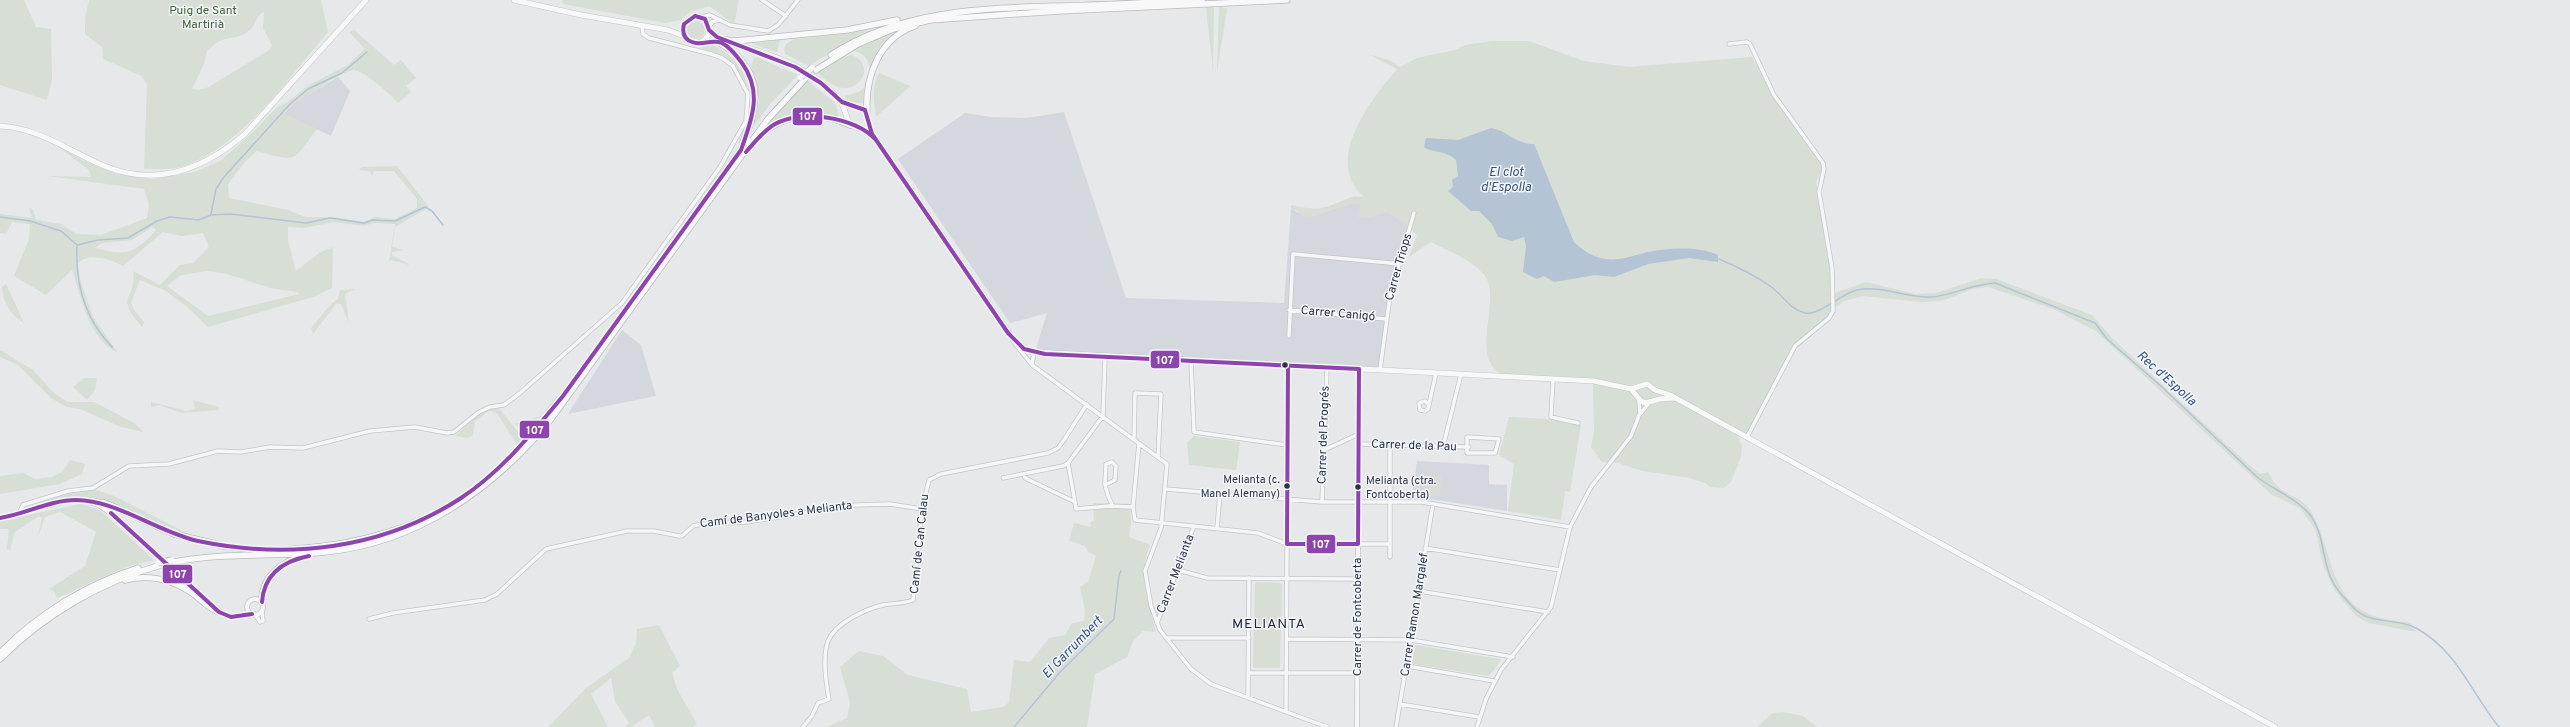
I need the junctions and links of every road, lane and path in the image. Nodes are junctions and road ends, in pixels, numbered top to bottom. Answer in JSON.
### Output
{"nodes":[{"id":1,"x":366,"y":0,"type":"edge"},
{"id":2,"x":514,"y":0,"type":"edge"},
{"id":3,"x":762,"y":0,"type":"edge"},
{"id":4,"x":798,"y":0,"type":"edge"},
{"id":5,"x":1202,"y":0,"type":"edge"},
{"id":6,"x":1287,"y":0,"type":"edge"},
{"id":7,"x":990,"y":10,"type":"junction"},
{"id":8,"x":786,"y":16,"type":"junction"},
{"id":9,"x":701,"y":17,"type":"junction"},
{"id":10,"x":719,"y":20,"type":"junction"},
{"id":11,"x":930,"y":20,"type":"junction"},
{"id":12,"x":685,"y":23,"type":"junction"},
{"id":13,"x":642,"y":26,"type":"junction"},
{"id":14,"x":709,"y":28,"type":"junction"},
{"id":15,"x":668,"y":30,"type":"junction"},
{"id":16,"x":684,"y":36,"type":"junction"},
{"id":17,"x":704,"y":40,"type":"junction"},
{"id":18,"x":719,"y":40,"type":"junction"},
{"id":19,"x":1729,"y":44,"type":"dead end"},
{"id":20,"x":814,"y":69,"type":"junction"},
{"id":21,"x":803,"y":78,"type":"junction"},
{"id":22,"x":842,"y":102,"type":"junction"},
{"id":23,"x":856,"y":107,"type":"junction"},
{"id":24,"x":867,"y":112,"type":"junction"},
{"id":25,"x":847,"y":115,"type":"junction"},
{"id":26,"x":867,"y":122,"type":"junction"},
{"id":27,"x":850,"y":125,"type":"junction"},
{"id":28,"x":0,"y":126,"type":"edge"},
{"id":29,"x":858,"y":128,"type":"junction"},
{"id":30,"x":872,"y":134,"type":"junction"},
{"id":31,"x":740,"y":150,"type":"junction"},
{"id":32,"x":741,"y":156,"type":"junction"},
{"id":33,"x":1414,"y":212,"type":"dead end"},
{"id":34,"x":1401,"y":264,"type":"junction"},
{"id":35,"x":1289,"y":310,"type":"junction"},
{"id":36,"x":1386,"y":319,"type":"junction"},
{"id":37,"x":1011,"y":336,"type":"junction"},
{"id":38,"x":1289,"y":336,"type":"dead end"},
{"id":39,"x":1027,"y":350,"type":"junction"},
{"id":40,"x":1034,"y":352,"type":"junction"},
{"id":41,"x":1023,"y":356,"type":"junction"},
{"id":42,"x":1106,"y":357,"type":"junction"},
{"id":43,"x":1191,"y":361,"type":"junction"},
{"id":44,"x":1032,"y":365,"type":"junction"},
{"id":45,"x":1288,"y":366,"type":"junction"},
{"id":46,"x":1327,"y":368,"type":"junction"},
{"id":47,"x":1359,"y":369,"type":"junction"},
{"id":48,"x":1380,"y":370,"type":"junction"},
{"id":49,"x":1436,"y":373,"type":"junction"},
{"id":50,"x":1461,"y":374,"type":"junction"},
{"id":51,"x":1553,"y":379,"type":"junction"},
{"id":52,"x":1641,"y":386,"type":"junction"},
{"id":53,"x":1631,"y":389,"type":"junction"},
{"id":54,"x":1655,"y":390,"type":"junction"},
{"id":55,"x":1638,"y":398,"type":"junction"},
{"id":56,"x":1675,"y":398,"type":"junction"},
{"id":57,"x":1651,"y":401,"type":"junction"},
{"id":58,"x":1087,"y":404,"type":"junction"},
{"id":59,"x":1428,"y":404,"type":"dead end"},
{"id":60,"x":1640,"y":414,"type":"junction"},
{"id":61,"x":1103,"y":416,"type":"junction"},
{"id":62,"x":1578,"y":423,"type":"dead end"},
{"id":63,"x":1359,"y":434,"type":"junction"},
{"id":64,"x":1467,"y":437,"type":"joint"},
{"id":65,"x":1747,"y":437,"type":"junction"},
{"id":66,"x":1134,"y":439,"type":"junction"},
{"id":67,"x":1138,"y":444,"type":"junction"},
{"id":68,"x":1359,"y":444,"type":"junction"},
{"id":69,"x":1287,"y":445,"type":"junction"},
{"id":70,"x":1390,"y":445,"type":"junction"},
{"id":71,"x":1443,"y":447,"type":"junction"},
{"id":72,"x":1469,"y":447,"type":"dead end"},
{"id":73,"x":1322,"y":451,"type":"junction"},
{"id":74,"x":1158,"y":457,"type":"junction"},
{"id":75,"x":1068,"y":463,"type":"junction"},
{"id":76,"x":1024,"y":474,"type":"junction"},
{"id":77,"x":1003,"y":478,"type":"dead end"},
{"id":78,"x":1105,"y":486,"type":"junction"},
{"id":79,"x":1165,"y":489,"type":"junction"},
{"id":80,"x":1220,"y":494,"type":"junction"},
{"id":81,"x":1286,"y":499,"type":"junction"},
{"id":82,"x":89,"y":501,"type":"junction"},
{"id":83,"x":1390,"y":501,"type":"junction"},
{"id":84,"x":1075,"y":502,"type":"junction"},
{"id":85,"x":1322,"y":502,"type":"junction"},
{"id":86,"x":1359,"y":502,"type":"junction"},
{"id":87,"x":1433,"y":504,"type":"junction"},
{"id":88,"x":1113,"y":506,"type":"junction"},
{"id":89,"x":1133,"y":508,"type":"junction"},
{"id":90,"x":922,"y":509,"type":"junction"},
{"id":91,"x":19,"y":514,"type":"junction"},
{"id":92,"x":0,"y":518,"type":"edge"},
{"id":93,"x":1162,"y":522,"type":"junction"},
{"id":94,"x":1194,"y":526,"type":"junction"},
{"id":95,"x":1570,"y":527,"type":"junction"},
{"id":96,"x":1217,"y":528,"type":"junction"},
{"id":97,"x":1287,"y":544,"type":"junction"},
{"id":98,"x":1358,"y":544,"type":"junction"},
{"id":99,"x":1390,"y":544,"type":"junction"},
{"id":100,"x":1426,"y":548,"type":"junction"},
{"id":101,"x":265,"y":551,"type":"junction"},
{"id":102,"x":324,"y":552,"type":"junction"},
{"id":103,"x":1390,"y":557,"type":"dead end"},
{"id":104,"x":173,"y":561,"type":"junction"},
{"id":105,"x":159,"y":564,"type":"junction"},
{"id":106,"x":1178,"y":570,"type":"junction"},
{"id":107,"x":1560,"y":570,"type":"junction"},
{"id":108,"x":1249,"y":578,"type":"junction"},
{"id":109,"x":1287,"y":579,"type":"junction"},
{"id":110,"x":1358,"y":579,"type":"junction"},
{"id":111,"x":105,"y":585,"type":"junction"},
{"id":112,"x":1419,"y":591,"type":"junction"},
{"id":113,"x":262,"y":602,"type":"junction"},
{"id":114,"x":247,"y":607,"type":"junction"},
{"id":115,"x":262,"y":610,"type":"junction"},
{"id":116,"x":219,"y":612,"type":"junction"},
{"id":117,"x":1548,"y":612,"type":"junction"},
{"id":118,"x":253,"y":614,"type":"junction"},
{"id":119,"x":241,"y":615,"type":"junction"},
{"id":120,"x":369,"y":620,"type":"dead end"},
{"id":121,"x":1157,"y":623,"type":"junction"},
{"id":122,"x":1166,"y":638,"type":"junction"},
{"id":123,"x":1249,"y":638,"type":"junction"},
{"id":124,"x":1287,"y":639,"type":"junction"},
{"id":125,"x":1358,"y":639,"type":"junction"},
{"id":126,"x":1410,"y":640,"type":"junction"},
{"id":127,"x":0,"y":652,"type":"edge"},
{"id":128,"x":1512,"y":657,"type":"junction"},
{"id":129,"x":0,"y":660,"type":"edge"},
{"id":130,"x":1407,"y":666,"type":"junction"},
{"id":131,"x":1249,"y":673,"type":"junction"},
{"id":132,"x":1286,"y":673,"type":"junction"},
{"id":133,"x":1357,"y":673,"type":"junction"},
{"id":134,"x":1494,"y":681,"type":"junction"},
{"id":135,"x":1248,"y":698,"type":"junction"},
{"id":136,"x":1400,"y":704,"type":"junction"},
{"id":137,"x":1286,"y":711,"type":"junction"},
{"id":138,"x":1479,"y":717,"type":"junction"},
{"id":139,"x":1358,"y":721,"type":"junction"},
{"id":140,"x":803,"y":727,"type":"edge"},
{"id":141,"x":1327,"y":727,"type":"edge"},
{"id":142,"x":1357,"y":727,"type":"edge"},
{"id":143,"x":1360,"y":727,"type":"edge"},
{"id":144,"x":1396,"y":727,"type":"edge"},
{"id":145,"x":1476,"y":727,"type":"edge"},
{"id":146,"x":2275,"y":727,"type":"edge"}],
"edges":[{"from":1,"to":28,"type":"main road"},
{"from":2,"to":13,"type":"main road"},
{"from":3,"to":8,"type":"street"},
{"from":4,"to":8,"type":"street"},
{"from":5,"to":7,"type":"highway"},
{"from":6,"to":11,"type":"highway"},
{"from":7,"to":18,"type":"highway"},
{"from":7,"to":20,"type":"highway"},
{"from":8,"to":10,"type":"street"},
{"from":9,"to":10,"type":"street"},
{"from":9,"to":12,"type":"main road"},
{"from":9,"to":14,"type":"main road"},
{"from":10,"to":14,"type":"street"},
{"from":11,"to":20,"type":"highway"},
{"from":11,"to":24,"type":"highway"},
{"from":12,"to":15,"type":"main road"},
{"from":12,"to":16,"type":"main road"},
{"from":13,"to":15,"type":"main road"},
{"from":13,"to":91,"type":"street"},
{"from":14,"to":17,"type":"main road"},
{"from":14,"to":18,"type":"main road"},
{"from":15,"to":16,"type":"main road"},
{"from":16,"to":17,"type":"main road"},
{"from":17,"to":18,"type":"main road"},
{"from":18,"to":22,"type":"main road"},
{"from":18,"to":31,"type":"highway"},
{"from":19,"to":65,"type":"street"},
{"from":20,"to":21,"type":"highway","bridge":true},
{"from":21,"to":31,"type":"highway"},
{"from":21,"to":32,"type":"highway"},
{"from":22,"to":23,"type":"main road"},
{"from":22,"to":25,"type":"main road"},
{"from":23,"to":24,"type":"main road"},
{"from":23,"to":25,"type":"main road"},
{"from":24,"to":26,"type":"main road"},
{"from":25,"to":27,"type":"main road"},
{"from":26,"to":29,"type":"main road"},
{"from":26,"to":30,"type":"main road"},
{"from":27,"to":29,"type":"main road"},
{"from":27,"to":32,"type":"highway"},
{"from":29,"to":30,"type":"main road"},
{"from":30,"to":37,"type":"main road"},
{"from":31,"to":101,"type":"highway"},
{"from":32,"to":102,"type":"highway"},
{"from":33,"to":34,"type":"street","name":"Carrer Triops"},
{"from":34,"to":35,"type":"street"},
{"from":34,"to":36,"type":"street","name":"Carrer Triops"},
{"from":35,"to":36,"type":"street","name":"Carrer Canigó"},
{"from":35,"to":38,"type":"street"},
{"from":36,"to":48,"type":"street","name":"Carrer Triops"},
{"from":37,"to":39,"type":"main road"},
{"from":37,"to":41,"type":"street"},
{"from":39,"to":40,"type":"main road"},
{"from":39,"to":41,"type":"street"},
{"from":40,"to":42,"type":"main road"},
{"from":40,"to":44,"type":"street"},
{"from":41,"to":44,"type":"street"},
{"from":42,"to":43,"type":"main road"},
{"from":42,"to":61,"type":"street"},
{"from":43,"to":45,"type":"main road"},
{"from":43,"to":69,"type":"street"},
{"from":44,"to":58,"type":"street"},
{"from":45,"to":46,"type":"main road"},
{"from":45,"to":69,"type":"street"},
{"from":46,"to":47,"type":"main road"},
{"from":46,"to":73,"type":"street","name":"Carrer del Progrés"},
{"from":47,"to":48,"type":"main road"},
{"from":47,"to":63,"type":"street","name":"Carrer de Fontcoberta"},
{"from":48,"to":49,"type":"main road"},
{"from":49,"to":50,"type":"main road"},
{"from":49,"to":59,"type":"street"},
{"from":50,"to":51,"type":"main road"},
{"from":50,"to":71,"type":"street"},
{"from":51,"to":53,"type":"main road"},
{"from":51,"to":62,"type":"street"},
{"from":52,"to":53,"type":"main road"},
{"from":52,"to":54,"type":"main road"},
{"from":52,"to":55,"type":"main road"},
{"from":53,"to":55,"type":"main road"},
{"from":54,"to":56,"type":"main road"},
{"from":54,"to":57,"type":"main road"},
{"from":55,"to":57,"type":"main road"},
{"from":55,"to":60,"type":"street"},
{"from":56,"to":57,"type":"main road"},
{"from":56,"to":65,"type":"main road"},
{"from":57,"to":60,"type":"street"},
{"from":58,"to":61,"type":"street"},
{"from":58,"to":90,"type":"street","name":"Camí de Can Calau"},
{"from":60,"to":95,"type":"street"},
{"from":61,"to":66,"type":"street"},
{"from":61,"to":75,"type":"street"},
{"from":63,"to":68,"type":"street","name":"Carrer de Fontcoberta"},
{"from":63,"to":73,"type":"street","name":"Carrer de la Pau"},
{"from":64,"to":64,"type":"street"},
{"from":65,"to":146,"type":"main road"},
{"from":66,"to":67,"type":"street"},
{"from":66,"to":74,"type":"street"},
{"from":67,"to":74,"type":"street"},
{"from":67,"to":89,"type":"street"},
{"from":68,"to":70,"type":"street","name":"Carrer de la Pau"},
{"from":68,"to":86,"type":"street","name":"Carrer de Fontcoberta"},
{"from":69,"to":81,"type":"street"},
{"from":70,"to":71,"type":"street","name":"Carrer de la Pau"},
{"from":70,"to":83,"type":"street"},
{"from":71,"to":72,"type":"street","name":"Carrer de la Pau"},
{"from":73,"to":85,"type":"street","name":"Carrer del Progrés"},
{"from":74,"to":79,"type":"street"},
{"from":75,"to":76,"type":"street"},
{"from":75,"to":84,"type":"street"},
{"from":76,"to":77,"type":"street"},
{"from":76,"to":84,"type":"street"},
{"from":78,"to":78,"type":"street"},
{"from":78,"to":88,"type":"street"},
{"from":79,"to":80,"type":"street"},
{"from":79,"to":93,"type":"street"},
{"from":80,"to":81,"type":"street"},
{"from":80,"to":96,"type":"street"},
{"from":81,"to":85,"type":"street"},
{"from":81,"to":97,"type":"street"},
{"from":82,"to":91,"type":"street"},
{"from":82,"to":101,"type":"highway"},
{"from":82,"to":116,"type":"street"},
{"from":83,"to":86,"type":"street"},
{"from":83,"to":87,"type":"street"},
{"from":83,"to":99,"type":"street"},
{"from":84,"to":88,"type":"street"},
{"from":85,"to":86,"type":"street"},
{"from":86,"to":98,"type":"street","name":"Carrer de Fontcoberta"},
{"from":87,"to":95,"type":"street"},
{"from":87,"to":100,"type":"street","name":"Carrer Ramon Margalef"},
{"from":88,"to":89,"type":"street"},
{"from":89,"to":93,"type":"street"},
{"from":90,"to":120,"type":"street","name":"Camí de Banyoles a Melianta"},
{"from":90,"to":140,"type":"street","name":"Camí de Can Calau"},
{"from":91,"to":92,"type":"street"},
{"from":93,"to":94,"type":"street"},
{"from":93,"to":121,"type":"street"},
{"from":94,"to":96,"type":"street"},
{"from":94,"to":106,"type":"street","name":"Carrer Melianta"},
{"from":95,"to":107,"type":"street"},
{"from":96,"to":97,"type":"street"},
{"from":97,"to":98,"type":"street"},
{"from":97,"to":109,"type":"street"},
{"from":98,"to":99,"type":"street"},
{"from":98,"to":110,"type":"street","name":"Carrer de Fontcoberta"},
{"from":99,"to":103,"type":"street"},
{"from":100,"to":107,"type":"street"},
{"from":100,"to":112,"type":"street","name":"Carrer Ramon Margalef"},
{"from":101,"to":104,"type":"highway"},
{"from":102,"to":104,"type":"highway"},
{"from":102,"to":113,"type":"highway"},
{"from":104,"to":105,"type":"highway","bridge":true},
{"from":105,"to":111,"type":"highway"},
{"from":105,"to":127,"type":"highway"},
{"from":106,"to":108,"type":"street"},
{"from":106,"to":121,"type":"street","name":"Carrer Melianta"},
{"from":107,"to":117,"type":"street"},
{"from":108,"to":109,"type":"street"},
{"from":108,"to":123,"type":"street"},
{"from":109,"to":110,"type":"street"},
{"from":109,"to":124,"type":"street"},
{"from":110,"to":125,"type":"street","name":"Carrer de Fontcoberta"},
{"from":111,"to":116,"type":"highway"},
{"from":111,"to":129,"type":"highway"},
{"from":112,"to":117,"type":"street"},
{"from":112,"to":126,"type":"street","name":"Carrer Ramon Margalef"},
{"from":113,"to":114,"type":"street"},
{"from":113,"to":115,"type":"street"},
{"from":114,"to":118,"type":"street"},
{"from":114,"to":119,"type":"street"},
{"from":115,"to":118,"type":"street"},
{"from":115,"to":118,"type":"street"},
{"from":116,"to":119,"type":"street"},
{"from":117,"to":128,"type":"street"},
{"from":118,"to":119,"type":"street"},
{"from":121,"to":122,"type":"street"},
{"from":122,"to":123,"type":"street"},
{"from":122,"to":135,"type":"street"},
{"from":123,"to":131,"type":"street"},
{"from":124,"to":125,"type":"street"},
{"from":124,"to":132,"type":"street"},
{"from":125,"to":126,"type":"street"},
{"from":125,"to":133,"type":"street","name":"Carrer de Fontcoberta"},
{"from":126,"to":128,"type":"street"},
{"from":126,"to":130,"type":"street","name":"Carrer Ramon Margalef"},
{"from":128,"to":134,"type":"street"},
{"from":130,"to":134,"type":"street"},
{"from":130,"to":136,"type":"street","name":"Carrer Ramon Margalef"},
{"from":131,"to":132,"type":"street"},
{"from":131,"to":135,"type":"street"},
{"from":132,"to":133,"type":"street"},
{"from":132,"to":137,"type":"street"},
{"from":133,"to":139,"type":"street","name":"Carrer de Fontcoberta"},
{"from":134,"to":138,"type":"street"},
{"from":135,"to":137,"type":"street"},
{"from":136,"to":138,"type":"street"},
{"from":136,"to":144,"type":"street","name":"Carrer Ramon Margalef"},
{"from":137,"to":141,"type":"street"},
{"from":138,"to":145,"type":"street"},
{"from":139,"to":142,"type":"street","name":"Carrer de Fontcoberta"},
{"from":139,"to":143,"type":"street","name":"Carrer de Fontcoberta"}]}
